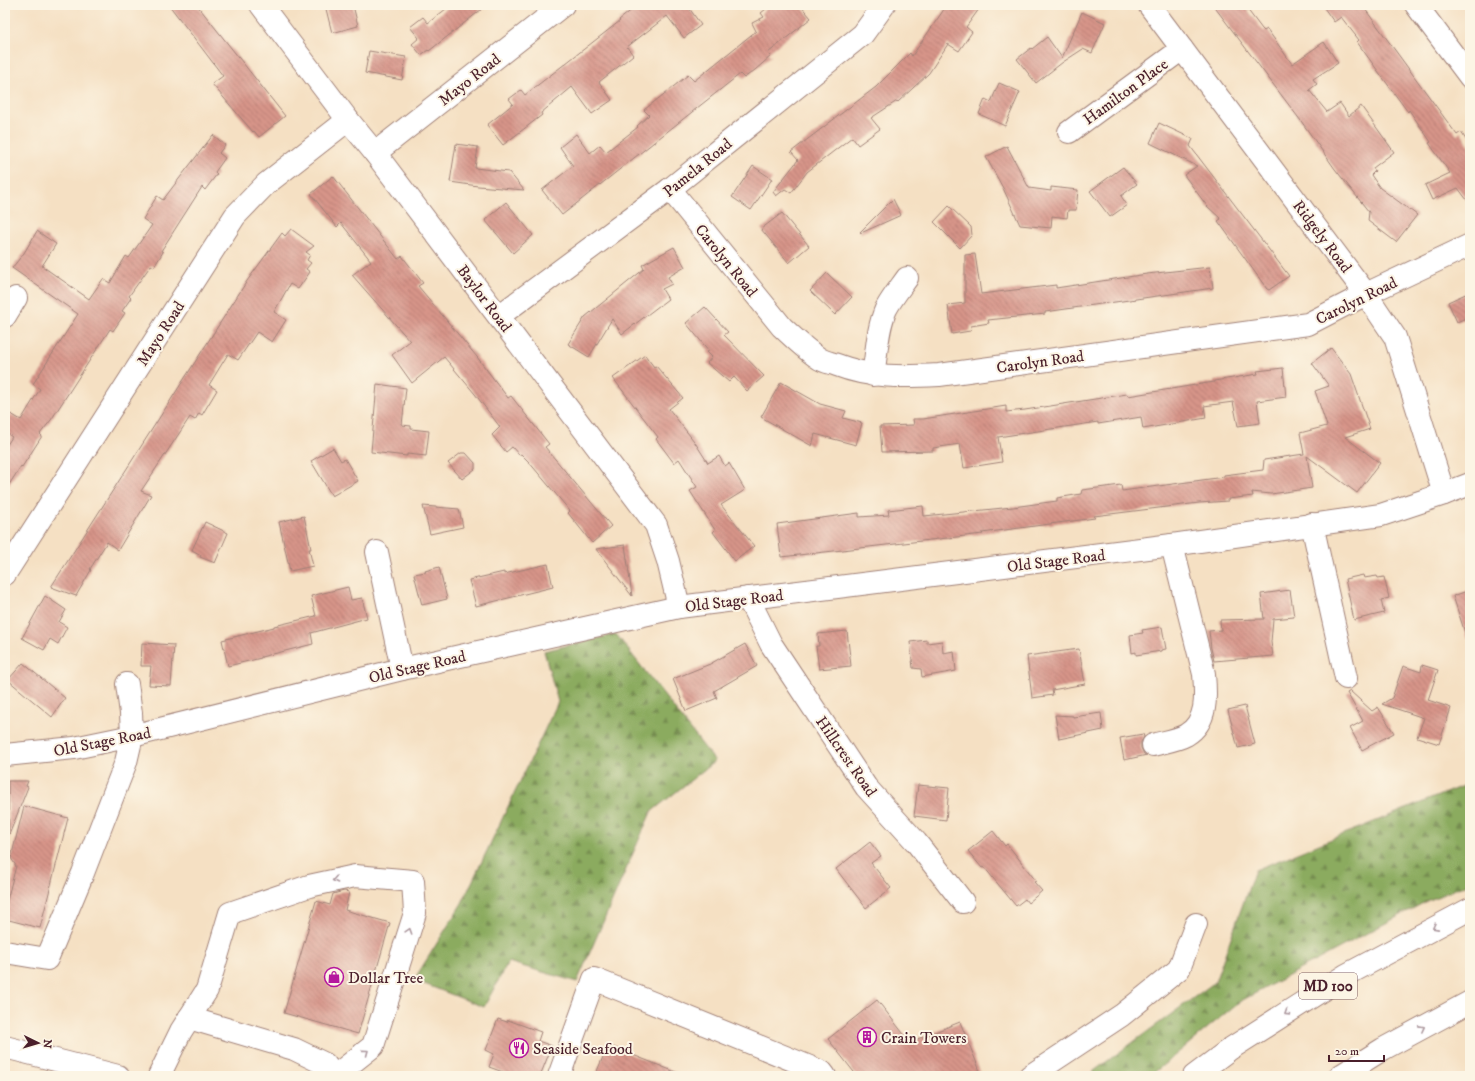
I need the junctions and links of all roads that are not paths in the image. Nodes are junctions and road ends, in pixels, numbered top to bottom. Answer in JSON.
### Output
{"nodes":[{"id":1,"x":261,"y":5,"type":"edge"},
{"id":2,"x":563,"y":5,"type":"edge"},
{"id":3,"x":884,"y":5,"type":"edge"},
{"id":4,"x":1149,"y":5,"type":"edge"},
{"id":5,"x":1416,"y":5,"type":"edge"},
{"id":6,"x":1182,"y":50,"type":"junction"},
{"id":7,"x":1470,"y":77,"type":"edge"},
{"id":8,"x":348,"y":120,"type":"junction"},
{"id":9,"x":1069,"y":132,"type":"dead end"},
{"id":10,"x":375,"y":153,"type":"junction"},
{"id":11,"x":670,"y":189,"type":"junction"},
{"id":12,"x":1470,"y":246,"type":"edge"},
{"id":13,"x":907,"y":278,"type":"dead end"},
{"id":14,"x":1366,"y":294,"type":"junction"},
{"id":15,"x":16,"y":298,"type":"dead end"},
{"id":16,"x":5,"y":316,"type":"edge"},
{"id":17,"x":499,"y":316,"type":"junction"},
{"id":18,"x":873,"y":374,"type":"junction"},
{"id":19,"x":1470,"y":484,"type":"edge"},
{"id":20,"x":1444,"y":494,"type":"junction"},
{"id":21,"x":1312,"y":524,"type":"junction"},
{"id":22,"x":1172,"y":545,"type":"junction"},
{"id":23,"x":377,"y":552,"type":"dead end"},
{"id":24,"x":5,"y":574,"type":"edge"},
{"id":25,"x":748,"y":598,"type":"junction"},
{"id":26,"x":679,"y":606,"type":"junction"},
{"id":27,"x":402,"y":669,"type":"junction"},
{"id":28,"x":1346,"y":678,"type":"dead end"},
{"id":29,"x":127,"y":684,"type":"dead end"},
{"id":30,"x":132,"y":736,"type":"junction"},
{"id":31,"x":1153,"y":745,"type":"dead end"},
{"id":32,"x":5,"y":755,"type":"edge"},
{"id":33,"x":963,"y":902,"type":"dead end"},
{"id":34,"x":1470,"y":909,"type":"edge"},
{"id":35,"x":1196,"y":924,"type":"dead end"},
{"id":36,"x":5,"y":952,"type":"edge"},
{"id":37,"x":1470,"y":1002,"type":"edge"},
{"id":38,"x":189,"y":1018,"type":"junction"},
{"id":39,"x":5,"y":1047,"type":"edge"},
{"id":40,"x":118,"y":1076,"type":"edge"},
{"id":41,"x":159,"y":1076,"type":"edge"},
{"id":42,"x":335,"y":1076,"type":"edge"},
{"id":43,"x":558,"y":1076,"type":"edge"},
{"id":44,"x":825,"y":1076,"type":"edge"},
{"id":45,"x":1030,"y":1076,"type":"edge"},
{"id":46,"x":1194,"y":1076,"type":"edge"},
{"id":47,"x":1340,"y":1076,"type":"edge"}],
"edges":[{"from":1,"to":8,"type":"main road","name":"Baylor Road"},
{"from":2,"to":10,"type":"main road","name":"Mayo Road"},
{"from":3,"to":11,"type":"main road","name":"Pamela Road"},
{"from":4,"to":6,"type":"main road","name":"Ridgely Road"},
{"from":5,"to":7,"type":"main road"},
{"from":6,"to":9,"type":"main road","name":"Hamilton Place"},
{"from":6,"to":14,"type":"main road","name":"Ridgely Road"},
{"from":8,"to":10,"type":"main road","name":"Baylor Road"},
{"from":8,"to":24,"type":"main road","name":"Mayo Road"},
{"from":10,"to":17,"type":"main road","name":"Baylor Road"},
{"from":11,"to":17,"type":"main road","name":"Pamela Road"},
{"from":11,"to":18,"type":"main road","name":"Carolyn Road"},
{"from":12,"to":14,"type":"main road","name":"Carolyn Road"},
{"from":13,"to":18,"type":"main road"},
{"from":14,"to":18,"type":"main road","name":"Carolyn Road"},
{"from":14,"to":20,"type":"main road","name":"Ridgely Road"},
{"from":15,"to":16,"type":"main road"},
{"from":17,"to":26,"type":"main road","name":"Baylor Road"},
{"from":19,"to":20,"type":"main road","name":"Old Stage Road"},
{"from":20,"to":21,"type":"main road","name":"Old Stage Road"},
{"from":21,"to":22,"type":"main road","name":"Old Stage Road"},
{"from":21,"to":28,"type":"main road"},
{"from":22,"to":25,"type":"main road","name":"Old Stage Road"},
{"from":22,"to":31,"type":"main road"},
{"from":23,"to":27,"type":"main road"},
{"from":25,"to":26,"type":"main road","name":"Old Stage Road"},
{"from":25,"to":33,"type":"main road","name":"Hillcrest Road"},
{"from":26,"to":27,"type":"main road","name":"Old Stage Road"},
{"from":27,"to":30,"type":"main road","name":"Old Stage Road"},
{"from":29,"to":30,"type":"main road"},
{"from":30,"to":32,"type":"main road","name":"Old Stage Road"},
{"from":30,"to":36,"type":"main road"},
{"from":34,"to":46,"type":"main road","number":"MD 100","one_way":true},
{"from":35,"to":45,"type":"main road"},
{"from":47,"to":37,"type":"main road","one_way":true},
{"from":38,"to":41,"type":"main road"},
{"from":38,"to":42,"type":"main road"},
{"from":42,"to":38,"type":"main road","one_way":true},
{"from":39,"to":40,"type":"main road"},
{"from":43,"to":44,"type":"main road"}]}
